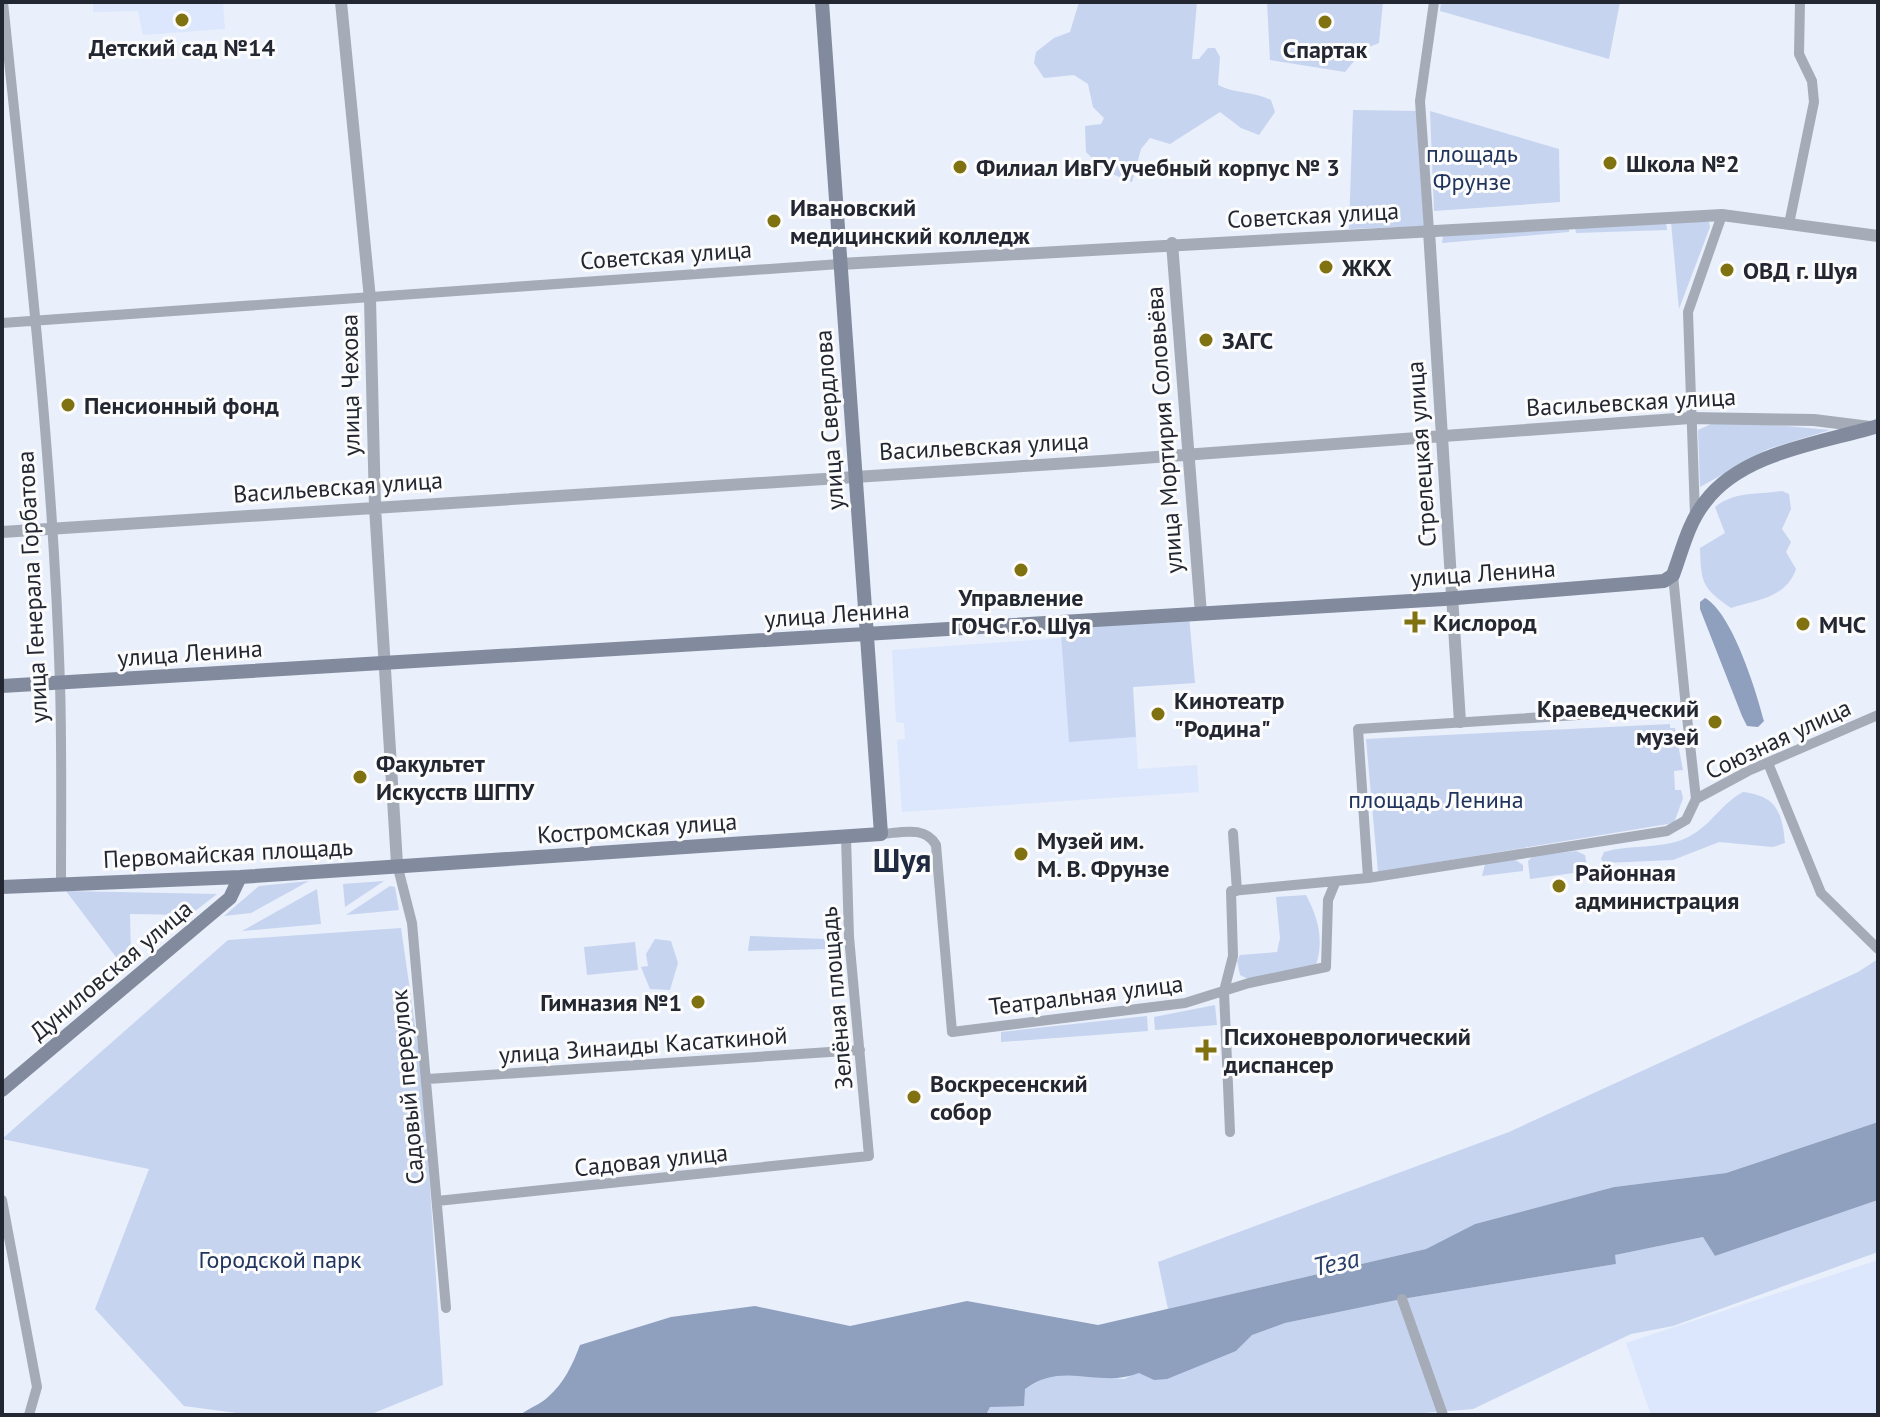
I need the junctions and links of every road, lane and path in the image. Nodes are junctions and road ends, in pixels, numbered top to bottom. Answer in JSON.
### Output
{"nodes":[{"id":1,"x":3,"y":2,"type":"edge"},
{"id":2,"x":341,"y":2,"type":"edge"},
{"id":3,"x":822,"y":2,"type":"edge"},
{"id":4,"x":1434,"y":2,"type":"edge"},
{"id":5,"x":1800,"y":2,"type":"edge"},
{"id":6,"x":1722,"y":215,"type":"junction"},
{"id":7,"x":1789,"y":224,"type":"junction"},
{"id":8,"x":1429,"y":231,"type":"junction"},
{"id":9,"x":1878,"y":236,"type":"edge"},
{"id":10,"x":1172,"y":243,"type":"junction"},
{"id":11,"x":840,"y":264,"type":"junction"},
{"id":12,"x":370,"y":299,"type":"junction"},
{"id":13,"x":36,"y":321,"type":"junction"},
{"id":14,"x":2,"y":323,"type":"edge"},
{"id":15,"x":1690,"y":418,"type":"junction"},
{"id":16,"x":1876,"y":426,"type":"edge"},
{"id":17,"x":1441,"y":434,"type":"junction"},
{"id":18,"x":1189,"y":455,"type":"junction"},
{"id":19,"x":855,"y":475,"type":"junction"},
{"id":20,"x":375,"y":507,"type":"junction"},
{"id":21,"x":1696,"y":516,"type":"junction"},
{"id":22,"x":51,"y":530,"type":"junction"},
{"id":23,"x":2,"y":532,"type":"edge"},
{"id":24,"x":1673,"y":575,"type":"junction"},
{"id":25,"x":1452,"y":599,"type":"junction"},
{"id":26,"x":1201,"y":614,"type":"junction"},
{"id":27,"x":865,"y":635,"type":"junction"},
{"id":28,"x":384,"y":663,"type":"junction"},
{"id":29,"x":60,"y":682,"type":"junction"},
{"id":30,"x":2,"y":686,"type":"edge"},
{"id":31,"x":1686,"y":708,"type":"junction"},
{"id":32,"x":1878,"y":715,"type":"edge"},
{"id":33,"x":1460,"y":722,"type":"junction"},
{"id":34,"x":1768,"y":763,"type":"junction"},
{"id":35,"x":1696,"y":799,"type":"junction"},
{"id":36,"x":1233,"y":833,"type":"dead end"},
{"id":37,"x":881,"y":834,"type":"junction"},
{"id":38,"x":846,"y":837,"type":"junction"},
{"id":39,"x":397,"y":864,"type":"junction"},
{"id":40,"x":240,"y":877,"type":"junction"},
{"id":41,"x":1368,"y":878,"type":"junction"},
{"id":42,"x":61,"y":883,"type":"junction"},
{"id":43,"x":1335,"y":883,"type":"junction"},
{"id":44,"x":2,"y":887,"type":"edge"},
{"id":45,"x":1234,"y":891,"type":"junction"},
{"id":46,"x":1878,"y":949,"type":"edge"},
{"id":47,"x":1224,"y":991,"type":"junction"},
{"id":48,"x":860,"y":1050,"type":"junction"},
{"id":49,"x":428,"y":1079,"type":"junction"},
{"id":50,"x":2,"y":1090,"type":"edge"},
{"id":51,"x":1230,"y":1132,"type":"dead end"},
{"id":52,"x":869,"y":1156,"type":"joint"},
{"id":53,"x":2,"y":1200,"type":"edge"},
{"id":54,"x":437,"y":1201,"type":"junction"},
{"id":55,"x":1402,"y":1299,"type":"dead end"},
{"id":56,"x":446,"y":1308,"type":"dead end"},
{"id":57,"x":29,"y":1415,"type":"edge"},
{"id":58,"x":1443,"y":1415,"type":"edge"}],
"edges":[{"from":1,"to":13,"type":"street","name":"улица Генерала Горбатова"},
{"from":2,"to":12,"type":"street","name":"улица Чехова"},
{"from":3,"to":11,"type":"main road","name":"улица Свердлова"},
{"from":4,"to":8,"type":"street"},
{"from":5,"to":7,"type":"street"},
{"from":6,"to":7,"type":"street"},
{"from":6,"to":8,"type":"street"},
{"from":6,"to":15,"type":"street"},
{"from":7,"to":9,"type":"street"},
{"from":8,"to":10,"type":"street","name":"Советская улица"},
{"from":8,"to":17,"type":"street","name":"Стрелецкая улица"},
{"from":10,"to":11,"type":"street","name":"Советская улица"},
{"from":10,"to":18,"type":"street","name":"улица Мортирия Соловьёва"},
{"from":11,"to":12,"type":"street","name":"Советская улица"},
{"from":11,"to":19,"type":"main road","name":"улица Свердлова"},
{"from":12,"to":13,"type":"street","name":"Советская улица"},
{"from":12,"to":20,"type":"street","name":"улица Чехова"},
{"from":13,"to":14,"type":"street","name":"Советская улица"},
{"from":13,"to":22,"type":"street","name":"улица Генерала Горбатова"},
{"from":15,"to":16,"type":"street","name":"Васильевская улица"},
{"from":15,"to":17,"type":"street","name":"Васильевская улица"},
{"from":15,"to":21,"type":"street"},
{"from":16,"to":21,"type":"main road"},
{"from":17,"to":18,"type":"street","name":"Васильевская улица"},
{"from":17,"to":25,"type":"street","name":"Стрелецкая улица"},
{"from":18,"to":19,"type":"street","name":"Васильевская улица"},
{"from":18,"to":26,"type":"street","name":"улица Мортирия Соловьёва"},
{"from":19,"to":20,"type":"street","name":"Васильевская улица"},
{"from":19,"to":27,"type":"main road","name":"улица Свердлова"},
{"from":20,"to":22,"type":"street","name":"Васильевская улица"},
{"from":20,"to":28,"type":"street","name":"улица Чехова"},
{"from":21,"to":24,"type":"main road"},
{"from":22,"to":23,"type":"street","name":"Васильевская улица"},
{"from":22,"to":29,"type":"street","name":"улица Генерала Горбатова"},
{"from":24,"to":25,"type":"main road","name":"улица Ленина"},
{"from":24,"to":31,"type":"street"},
{"from":25,"to":26,"type":"main road","name":"улица Ленина"},
{"from":25,"to":33,"type":"street","name":"Стрелецкая улица"},
{"from":26,"to":27,"type":"main road","name":"улица Ленина"},
{"from":27,"to":28,"type":"main road","name":"улица Ленина"},
{"from":27,"to":37,"type":"main road","name":"улица Свердлова"},
{"from":28,"to":29,"type":"main road","name":"улица Ленина"},
{"from":28,"to":39,"type":"street","name":"улица Чехова"},
{"from":29,"to":30,"type":"main road","name":"улица Ленина"},
{"from":29,"to":42,"type":"street","name":"улица Генерала Горбатова"},
{"from":31,"to":33,"type":"street"},
{"from":31,"to":35,"type":"street"},
{"from":32,"to":34,"type":"street","name":"Союзная улица"},
{"from":33,"to":41,"type":"street"},
{"from":34,"to":35,"type":"street","name":"Союзная улица"},
{"from":34,"to":46,"type":"street"},
{"from":35,"to":41,"type":"street"},
{"from":36,"to":45,"type":"street"},
{"from":37,"to":38,"type":"main road","name":"Костромская улица"},
{"from":37,"to":47,"type":"street","name":"Театральная улица"},
{"from":38,"to":39,"type":"main road","name":"Костромская улица"},
{"from":38,"to":48,"type":"street","name":"Зелёная площадь"},
{"from":39,"to":40,"type":"main road","name":"Первомайская площадь"},
{"from":39,"to":49,"type":"street","name":"Садовый переулок"},
{"from":40,"to":42,"type":"main road","name":"Первомайская площадь"},
{"from":40,"to":50,"type":"main road","name":"Дуниловская улица"},
{"from":41,"to":43,"type":"street"},
{"from":42,"to":44,"type":"main road","name":"Первомайская площадь"},
{"from":43,"to":45,"type":"street"},
{"from":43,"to":47,"type":"street","name":"Театральная улица"},
{"from":45,"to":47,"type":"street"},
{"from":47,"to":51,"type":"street"},
{"from":48,"to":49,"type":"street","name":"улица Зинаиды Касаткиной"},
{"from":48,"to":52,"type":"street","name":"Зелёная площадь"},
{"from":49,"to":54,"type":"street","name":"Садовый переулок"},
{"from":52,"to":54,"type":"street","name":"Садовая улица"},
{"from":53,"to":57,"type":"street"},
{"from":54,"to":56,"type":"street","name":"Садовый переулок"},
{"from":55,"to":58,"type":"street"}]}
